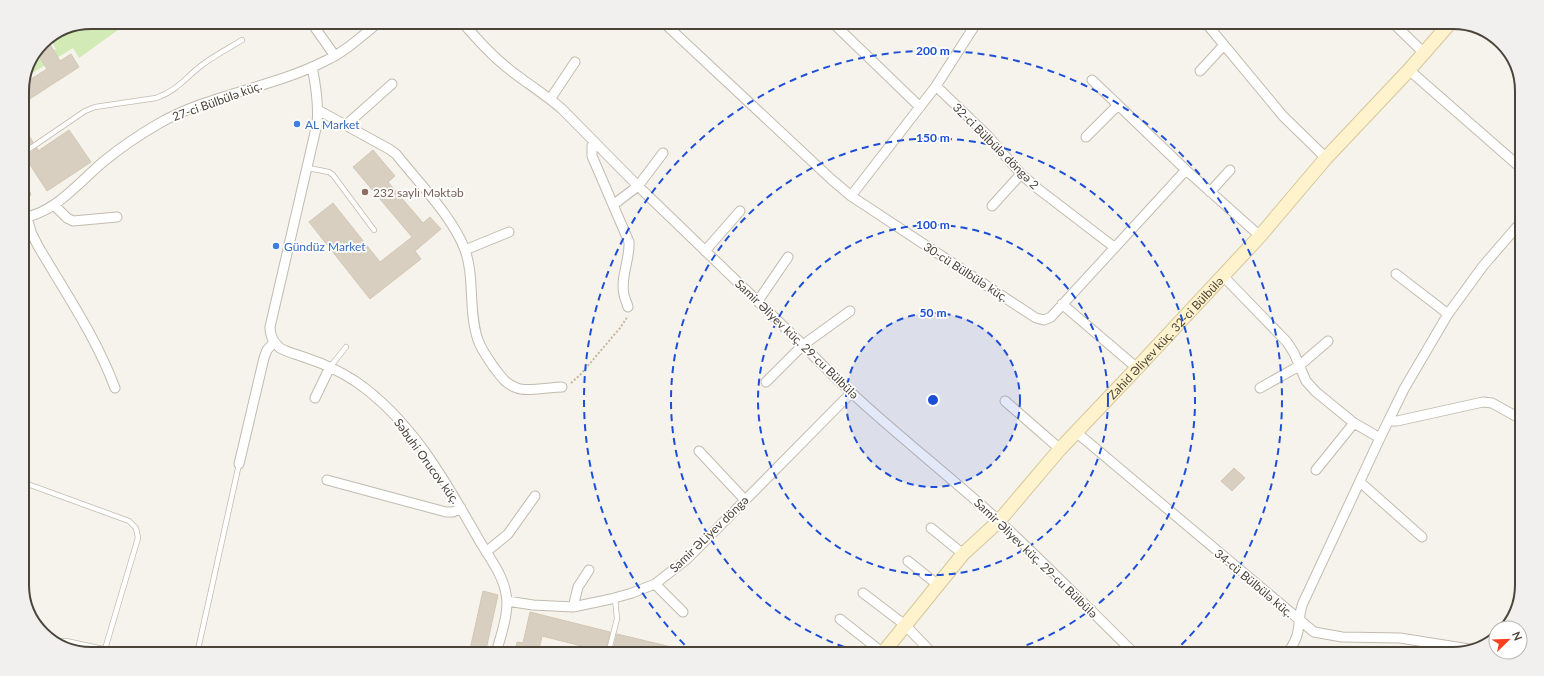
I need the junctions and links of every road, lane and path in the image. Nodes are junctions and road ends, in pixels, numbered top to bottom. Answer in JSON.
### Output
{"nodes":[{"id":1,"x":316,"y":29,"type":"edge"},
{"id":2,"x":370,"y":29,"type":"edge"},
{"id":3,"x":468,"y":29,"type":"edge"},
{"id":4,"x":670,"y":29,"type":"edge"},
{"id":5,"x":839,"y":29,"type":"edge"},
{"id":6,"x":973,"y":29,"type":"edge"},
{"id":7,"x":1211,"y":29,"type":"edge"},
{"id":8,"x":1399,"y":29,"type":"edge"},
{"id":9,"x":1445,"y":29,"type":"edge"},
{"id":10,"x":242,"y":40,"type":"dead end"},
{"id":11,"x":1224,"y":46,"type":"junction"},
{"id":12,"x":1424,"y":53,"type":"junction"},
{"id":13,"x":335,"y":56,"type":"junction"},
{"id":14,"x":575,"y":62,"type":"dead end"},
{"id":15,"x":312,"y":67,"type":"junction"},
{"id":16,"x":1409,"y":70,"type":"junction"},
{"id":17,"x":1200,"y":71,"type":"dead end"},
{"id":18,"x":1092,"y":80,"type":"dead end"},
{"id":19,"x":392,"y":84,"type":"dead end"},
{"id":20,"x":936,"y":86,"type":"junction"},
{"id":21,"x":550,"y":98,"type":"junction"},
{"id":22,"x":1118,"y":105,"type":"junction"},
{"id":23,"x":920,"y":107,"type":"junction"},
{"id":24,"x":318,"y":110,"type":"junction"},
{"id":25,"x":346,"y":125,"type":"junction"},
{"id":26,"x":1086,"y":138,"type":"dead end"},
{"id":27,"x":596,"y":145,"type":"junction"},
{"id":28,"x":29,"y":149,"type":"edge"},
{"id":29,"x":663,"y":153,"type":"dead end"},
{"id":30,"x":1326,"y":158,"type":"junction"},
{"id":31,"x":1515,"y":163,"type":"edge"},
{"id":32,"x":308,"y":168,"type":"junction"},
{"id":33,"x":1186,"y":170,"type":"junction"},
{"id":34,"x":1230,"y":170,"type":"dead end"},
{"id":35,"x":1022,"y":174,"type":"junction"},
{"id":36,"x":638,"y":186,"type":"junction"},
{"id":37,"x":1210,"y":192,"type":"junction"},
{"id":38,"x":851,"y":196,"type":"junction"},
{"id":39,"x":54,"y":205,"type":"junction"},
{"id":40,"x":613,"y":205,"type":"junction"},
{"id":41,"x":992,"y":206,"type":"dead end"},
{"id":42,"x":740,"y":211,"type":"dead end"},
{"id":43,"x":29,"y":216,"type":"edge"},
{"id":44,"x":117,"y":217,"type":"dead end"},
{"id":45,"x":29,"y":228,"type":"edge"},
{"id":46,"x":1515,"y":229,"type":"edge"},
{"id":47,"x":374,"y":230,"type":"dead end"},
{"id":48,"x":510,"y":232,"type":"dead end"},
{"id":49,"x":1260,"y":236,"type":"junction"},
{"id":50,"x":1114,"y":247,"type":"junction"},
{"id":51,"x":465,"y":250,"type":"junction"},
{"id":52,"x":705,"y":250,"type":"junction"},
{"id":53,"x":788,"y":257,"type":"dead end"},
{"id":54,"x":1396,"y":274,"type":"dead end"},
{"id":55,"x":1223,"y":276,"type":"junction"},
{"id":56,"x":758,"y":301,"type":"junction"},
{"id":57,"x":1062,"y":304,"type":"junction"},
{"id":58,"x":628,"y":307,"type":"joint"},
{"id":59,"x":850,"y":311,"type":"dead end"},
{"id":60,"x":1448,"y":314,"type":"junction"},
{"id":61,"x":1328,"y":341,"type":"dead end"},
{"id":62,"x":274,"y":342,"type":"junction"},
{"id":63,"x":803,"y":345,"type":"junction"},
{"id":64,"x":346,"y":347,"type":"dead end"},
{"id":65,"x":1299,"y":366,"type":"junction"},
{"id":66,"x":330,"y":367,"type":"junction"},
{"id":67,"x":1137,"y":368,"type":"junction"},
{"id":68,"x":766,"y":382,"type":"dead end"},
{"id":69,"x":562,"y":387,"type":"joint"},
{"id":70,"x":115,"y":388,"type":"dead end"},
{"id":71,"x":1260,"y":388,"type":"dead end"},
{"id":72,"x":851,"y":393,"type":"junction"},
{"id":73,"x":315,"y":398,"type":"dead end"},
{"id":74,"x":1005,"y":401,"type":"dead end"},
{"id":75,"x":1515,"y":416,"type":"edge"},
{"id":76,"x":1389,"y":421,"type":"junction"},
{"id":77,"x":1354,"y":423,"type":"junction"},
{"id":78,"x":1076,"y":432,"type":"junction"},
{"id":79,"x":1380,"y":438,"type":"junction"},
{"id":80,"x":1060,"y":449,"type":"junction"},
{"id":81,"x":699,"y":451,"type":"dead end"},
{"id":82,"x":239,"y":464,"type":"joint"},
{"id":83,"x":1316,"y":470,"type":"dead end"},
{"id":84,"x":327,"y":480,"type":"dead end"},
{"id":85,"x":1360,"y":482,"type":"junction"},
{"id":86,"x":29,"y":485,"type":"edge"},
{"id":87,"x":535,"y":496,"type":"dead end"},
{"id":88,"x":745,"y":500,"type":"junction"},
{"id":89,"x":461,"y":508,"type":"junction"},
{"id":90,"x":999,"y":521,"type":"junction"},
{"id":91,"x":931,"y":528,"type":"dead end"},
{"id":92,"x":1422,"y":537,"type":"dead end"},
{"id":93,"x":486,"y":552,"type":"junction"},
{"id":94,"x":963,"y":554,"type":"junction"},
{"id":95,"x":908,"y":562,"type":"dead end"},
{"id":96,"x":589,"y":570,"type":"dead end"},
{"id":97,"x":655,"y":584,"type":"junction"},
{"id":98,"x":938,"y":585,"type":"junction"},
{"id":99,"x":863,"y":593,"type":"dead end"},
{"id":100,"x":614,"y":598,"type":"junction"},
{"id":101,"x":507,"y":601,"type":"junction"},
{"id":102,"x":573,"y":607,"type":"junction"},
{"id":103,"x":683,"y":612,"type":"dead end"},
{"id":104,"x":840,"y":618,"type":"dead end"},
{"id":105,"x":1299,"y":621,"type":"junction"},
{"id":106,"x":905,"y":625,"type":"junction"},
{"id":107,"x":65,"y":641,"type":"edge"},
{"id":108,"x":95,"y":647,"type":"edge"},
{"id":109,"x":106,"y":647,"type":"edge"},
{"id":110,"x":199,"y":647,"type":"edge"},
{"id":111,"x":498,"y":647,"type":"edge"},
{"id":112,"x":610,"y":647,"type":"edge"},
{"id":113,"x":874,"y":647,"type":"edge"},
{"id":114,"x":888,"y":647,"type":"edge"},
{"id":115,"x":926,"y":647,"type":"edge"},
{"id":116,"x":1128,"y":647,"type":"edge"},
{"id":117,"x":1291,"y":647,"type":"edge"},
{"id":118,"x":1455,"y":647,"type":"edge"}],
"edges":[{"from":1,"to":13,"type":"street"},
{"from":2,"to":13,"type":"street","name":"27-ci Bülbülə küç."},
{"from":3,"to":21,"type":"street","name":"Samir Əliyev küç. 29-cu Bülbülə"},
{"from":4,"to":38,"type":"street","name":"30-cü Bülbülə küç."},
{"from":5,"to":23,"type":"street"},
{"from":6,"to":20,"type":"street"},
{"from":7,"to":11,"type":"street"},
{"from":8,"to":12,"type":"street"},
{"from":9,"to":12,"type":"street","name":"Zahid Əliyev küç. 32-ci Bülbülə"},
{"from":10,"to":28,"type":"lane"},
{"from":11,"to":17,"type":"street"},
{"from":11,"to":30,"type":"street"},
{"from":12,"to":16,"type":"street","name":"Zahid Əliyev küç. 32-ci Bülbülə"},
{"from":13,"to":15,"type":"street","name":"27-ci Bülbülə küç."},
{"from":14,"to":21,"type":"street"},
{"from":15,"to":24,"type":"street"},
{"from":15,"to":39,"type":"street","name":"27-ci Bülbülə küç."},
{"from":16,"to":30,"type":"street","name":"Zahid Əliyev küç. 32-ci Bülbülə"},
{"from":16,"to":31,"type":"street"},
{"from":18,"to":22,"type":"street"},
{"from":19,"to":25,"type":"street"},
{"from":20,"to":23,"type":"street"},
{"from":20,"to":35,"type":"street","name":"32-ci Bülbülə döngə 2"},
{"from":21,"to":27,"type":"street","name":"Samir Əliyev küç. 29-cu Bülbülə"},
{"from":22,"to":26,"type":"street"},
{"from":22,"to":33,"type":"street"},
{"from":23,"to":38,"type":"street"},
{"from":24,"to":25,"type":"street"},
{"from":24,"to":32,"type":"street"},
{"from":25,"to":51,"type":"street"},
{"from":27,"to":36,"type":"street","name":"Samir Əliyev küç. 29-cu Bülbülə"},
{"from":27,"to":40,"type":"street"},
{"from":29,"to":36,"type":"street"},
{"from":30,"to":49,"type":"street","name":"Zahid Əliyev küç. 32-ci Bülbülə"},
{"from":32,"to":47,"type":"lane"},
{"from":32,"to":62,"type":"street"},
{"from":33,"to":37,"type":"street"},
{"from":33,"to":50,"type":"street","name":"30-cü Bülbülə küç."},
{"from":34,"to":37,"type":"street"},
{"from":35,"to":41,"type":"street"},
{"from":35,"to":50,"type":"street","name":"32-ci Bülbülə döngə 2"},
{"from":36,"to":40,"type":"street"},
{"from":36,"to":52,"type":"street","name":"Samir Əliyev küç. 29-cu Bülbülə"},
{"from":37,"to":49,"type":"street"},
{"from":38,"to":57,"type":"street","name":"30-cü Bülbülə küç."},
{"from":39,"to":43,"type":"street","name":"27-ci Bülbülə küç."},
{"from":39,"to":44,"type":"street"},
{"from":40,"to":58,"type":"street"},
{"from":42,"to":52,"type":"street"},
{"from":45,"to":70,"type":"street"},
{"from":46,"to":60,"type":"street"},
{"from":48,"to":51,"type":"street"},
{"from":49,"to":55,"type":"street","name":"Zahid Əliyev küç. 32-ci Bülbülə"},
{"from":50,"to":57,"type":"street","name":"30-cü Bülbülə küç."},
{"from":51,"to":69,"type":"street"},
{"from":52,"to":56,"type":"street","name":"Samir Əliyev küç. 29-cu Bülbülə"},
{"from":53,"to":56,"type":"street"},
{"from":54,"to":60,"type":"street"},
{"from":55,"to":65,"type":"street"},
{"from":55,"to":67,"type":"street","name":"Zahid Əliyev küç. 32-ci Bülbülə"},
{"from":56,"to":63,"type":"street","name":"Samir Əliyev küç. 29-cu Bülbülə"},
{"from":57,"to":67,"type":"street"},
{"from":58,"to":69,"type":"path"},
{"from":59,"to":63,"type":"street"},
{"from":60,"to":76,"type":"street"},
{"from":61,"to":65,"type":"street"},
{"from":62,"to":66,"type":"street","name":"Səbuhi Orucov küç."},
{"from":62,"to":82,"type":"street"},
{"from":63,"to":68,"type":"street"},
{"from":63,"to":72,"type":"street","name":"Samir Əliyev küç. 29-cu Bülbülə"},
{"from":64,"to":66,"type":"lane"},
{"from":65,"to":71,"type":"street"},
{"from":65,"to":77,"type":"street"},
{"from":66,"to":73,"type":"street"},
{"from":66,"to":89,"type":"street","name":"Səbuhi Orucov küç."},
{"from":67,"to":78,"type":"street","name":"Zahid Əliyev küç. 32-ci Bülbülə"},
{"from":72,"to":88,"type":"street","name":"Samir ƏLiyev döngə"},
{"from":72,"to":90,"type":"street","name":"Samir Əliyev küç. 29-cu Bülbülə"},
{"from":74,"to":80,"type":"street"},
{"from":75,"to":76,"type":"street"},
{"from":76,"to":79,"type":"street"},
{"from":77,"to":79,"type":"street"},
{"from":77,"to":83,"type":"street"},
{"from":78,"to":80,"type":"street","name":"Zahid Əliyev küç. 32-ci Bülbülə"},
{"from":78,"to":105,"type":"street","name":"34-cü Bülbülə küç."},
{"from":79,"to":85,"type":"street"},
{"from":80,"to":90,"type":"street","name":"Zahid Əliyev küç. 32-ci Bülbülə"},
{"from":81,"to":88,"type":"street"},
{"from":82,"to":110,"type":"lane"},
{"from":84,"to":89,"type":"street"},
{"from":85,"to":92,"type":"street"},
{"from":85,"to":105,"type":"street"},
{"from":86,"to":109,"type":"lane"},
{"from":87,"to":93,"type":"street"},
{"from":88,"to":97,"type":"street","name":"Samir ƏLiyev döngə"},
{"from":89,"to":93,"type":"street","name":"Səbuhi Orucov küç."},
{"from":90,"to":94,"type":"street","name":"Zahid Əliyev küç. 32-ci Bülbülə"},
{"from":90,"to":116,"type":"street","name":"Samir Əliyev küç. 29-cu Bülbülə"},
{"from":91,"to":94,"type":"street"},
{"from":93,"to":101,"type":"street","name":"Səbuhi Orucov küç."},
{"from":94,"to":98,"type":"street","name":"Zahid Əliyev küç. 32-ci Bülbülə"},
{"from":95,"to":98,"type":"street"},
{"from":96,"to":102,"type":"street"},
{"from":97,"to":100,"type":"street","name":"Samir ƏLiyev döngə"},
{"from":97,"to":103,"type":"street"},
{"from":98,"to":106,"type":"street","name":"Zahid Əliyev küç. 32-ci Bülbülə"},
{"from":99,"to":106,"type":"street"},
{"from":100,"to":102,"type":"street","name":"Samir ƏLiyev döngə"},
{"from":100,"to":112,"type":"lane"},
{"from":101,"to":102,"type":"street","name":"Samir ƏLiyev döngə"},
{"from":101,"to":111,"type":"street","name":"Səbuhi Orucov küç."},
{"from":104,"to":113,"type":"street"},
{"from":105,"to":117,"type":"street"},
{"from":105,"to":118,"type":"street","name":"34-cü Bülbülə küç."},
{"from":106,"to":114,"type":"street","name":"Zahid Əliyev küç. 32-ci Bülbülə"},
{"from":106,"to":115,"type":"street"},
{"from":107,"to":108,"type":"lane"}]}
